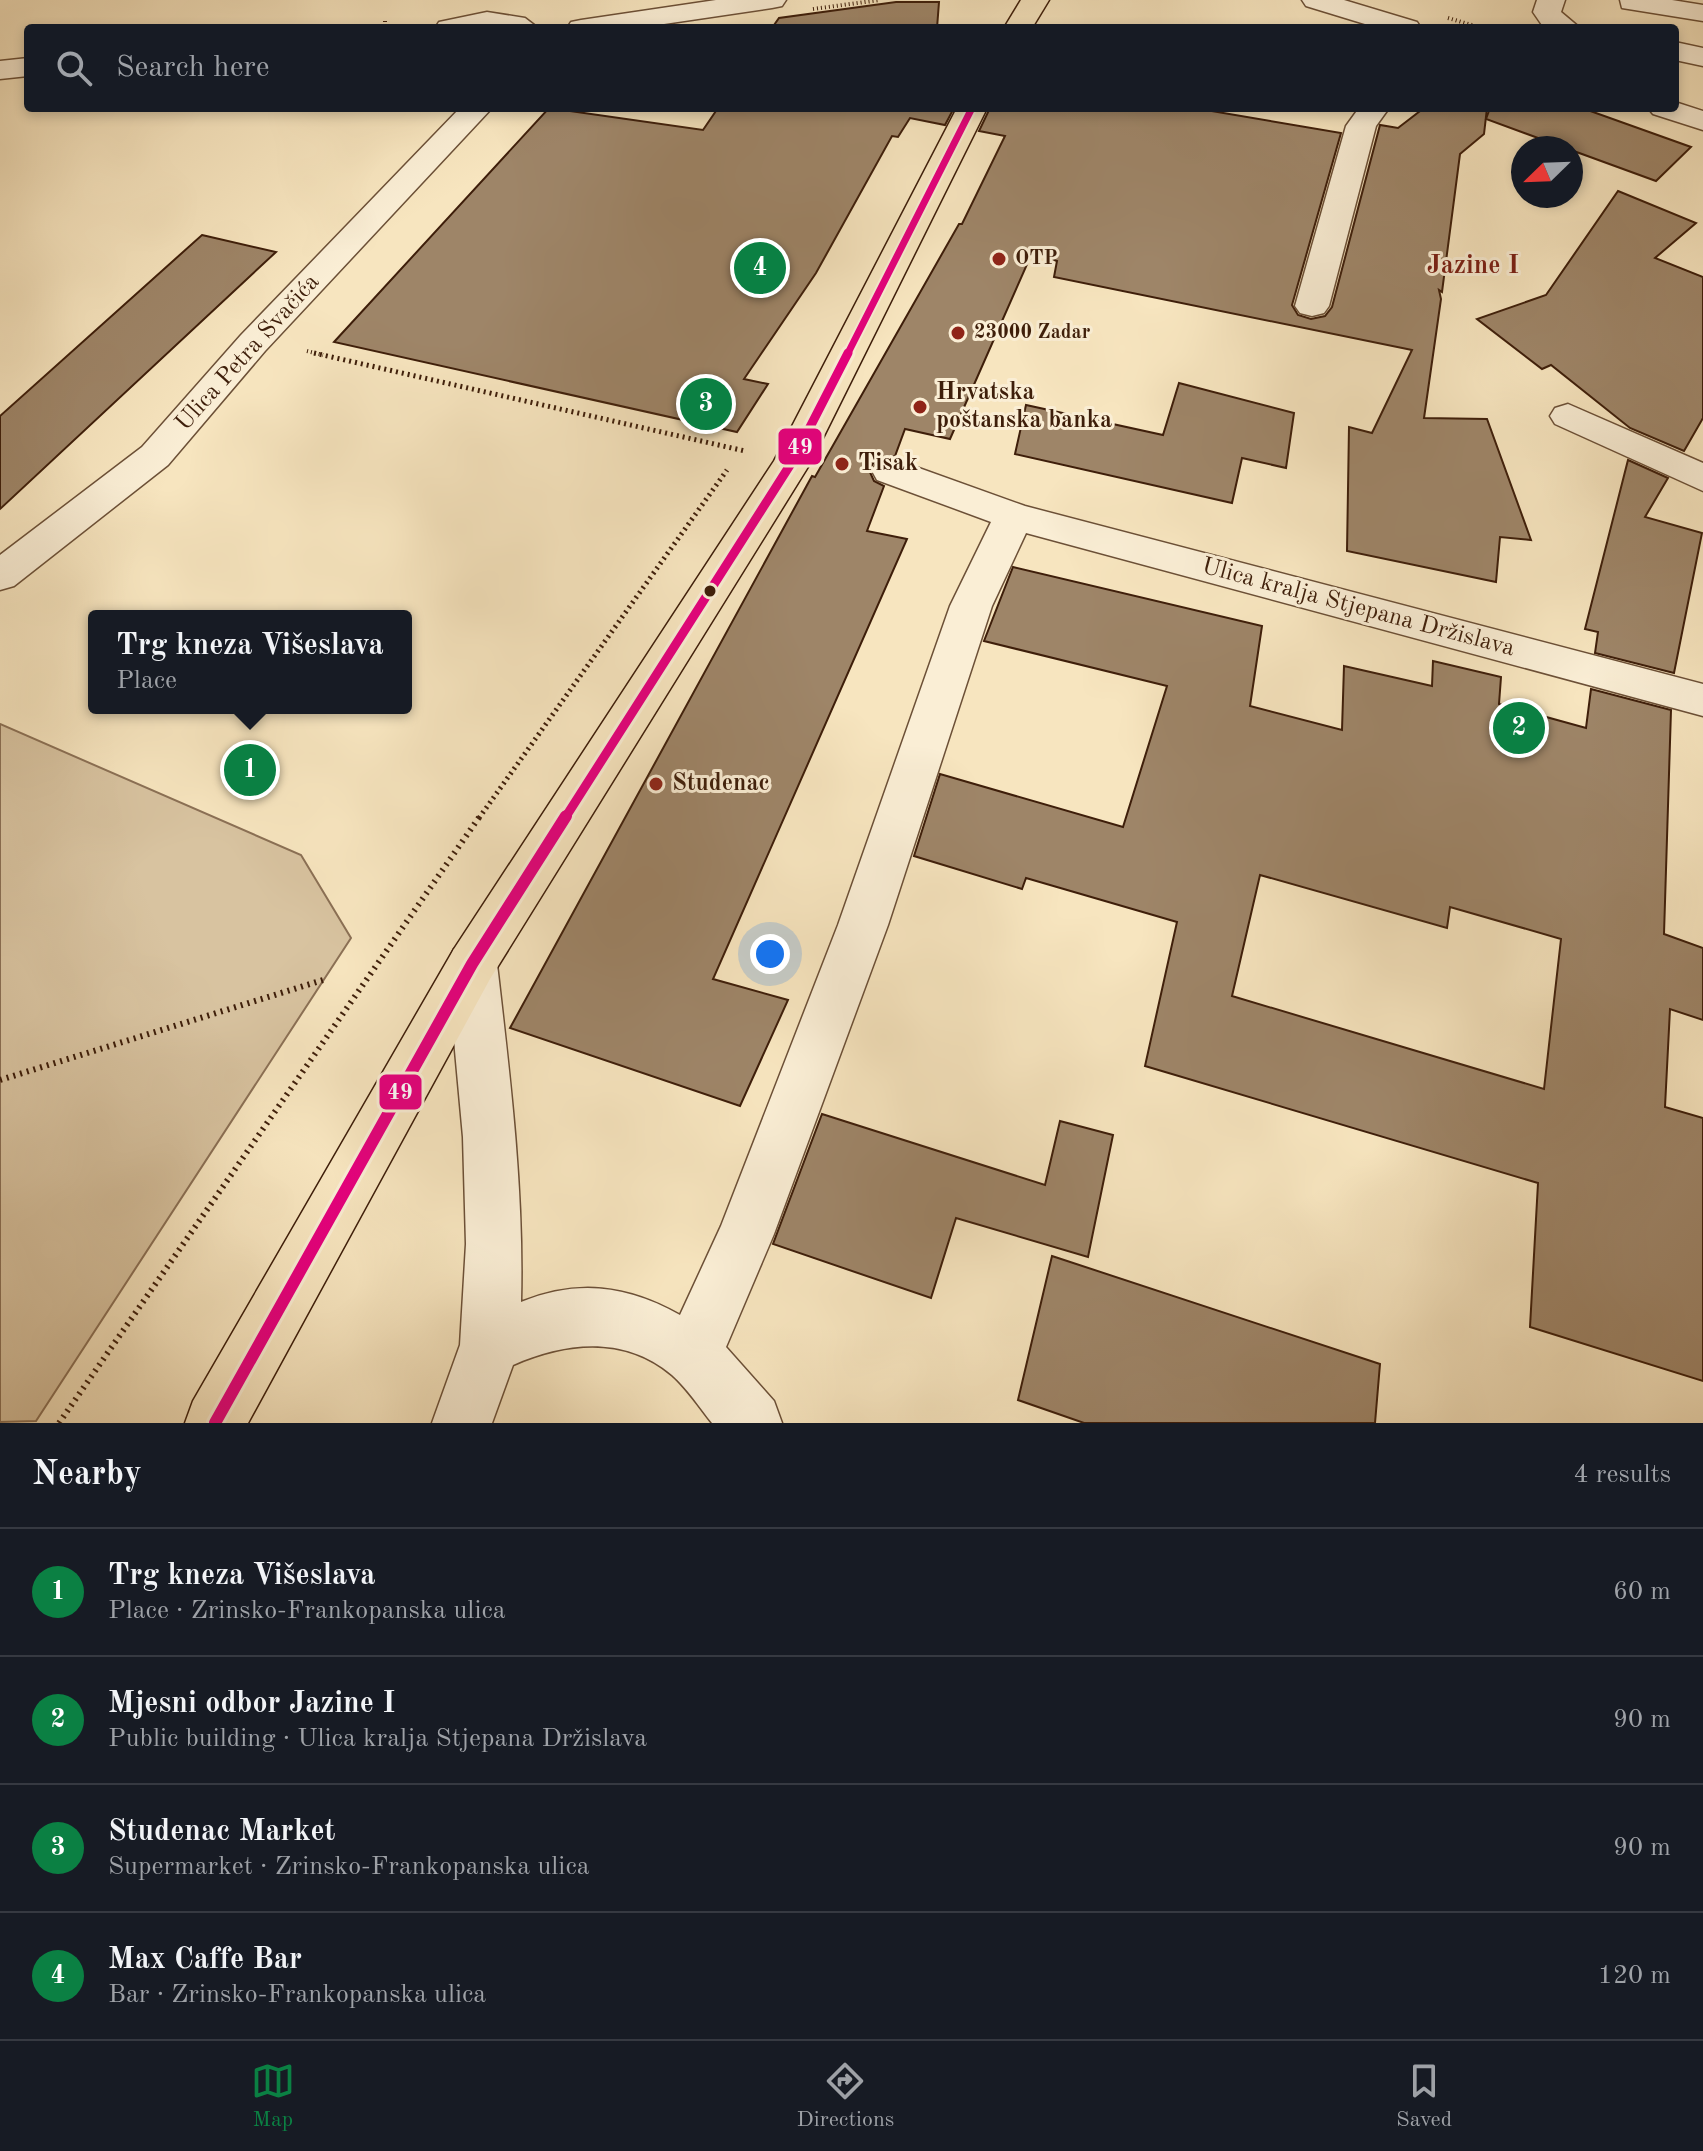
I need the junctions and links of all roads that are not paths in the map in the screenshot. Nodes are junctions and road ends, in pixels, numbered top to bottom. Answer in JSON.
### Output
{"nodes":[{"id":1,"x":772,"y":0,"type":"edge"},
{"id":2,"x":1035,"y":0,"type":"edge"},
{"id":3,"x":1316,"y":0,"type":"edge"},
{"id":4,"x":1551,"y":0,"type":"edge"},
{"id":5,"x":1629,"y":1,"type":"edge"},
{"id":6,"x":1703,"y":13,"type":"edge"},
{"id":7,"x":468,"y":24,"type":"edge"},
{"id":8,"x":516,"y":24,"type":"edge"},
{"id":9,"x":608,"y":24,"type":"edge"},
{"id":10,"x":1020,"y":24,"type":"edge"},
{"id":11,"x":1394,"y":24,"type":"edge"},
{"id":12,"x":1558,"y":24,"type":"edge"},
{"id":13,"x":1679,"y":52,"type":"edge"},
{"id":14,"x":1703,"y":57,"type":"edge"},
{"id":15,"x":24,"y":67,"type":"edge"},
{"id":16,"x":0,"y":70,"type":"edge"},
{"id":17,"x":473,"y":112,"type":"edge"},
{"id":18,"x":970,"y":112,"type":"edge"},
{"id":19,"x":1371,"y":112,"type":"edge"},
{"id":20,"x":1312,"y":306,"type":"dead end"},
{"id":21,"x":1568,"y":416,"type":"dead end"},
{"id":22,"x":891,"y":471,"type":"dead end"},
{"id":23,"x":1703,"y":478,"type":"edge"},
{"id":24,"x":1014,"y":516,"type":"junction"},
{"id":25,"x":0,"y":576,"type":"edge"},
{"id":26,"x":1703,"y":700,"type":"edge"},
{"id":27,"x":472,"y":964,"type":"junction"},
{"id":28,"x":490,"y":1345,"type":"junction"},
{"id":29,"x":693,"y":1354,"type":"junction"},
{"id":30,"x":215,"y":1423,"type":"edge"},
{"id":31,"x":462,"y":1423,"type":"edge"},
{"id":32,"x":752,"y":1423,"type":"edge"}],
"edges":[{"from":1,"to":9,"type":"street"},
{"from":2,"to":10,"type":"main road"},
{"from":3,"to":11,"type":"street"},
{"from":4,"to":12,"type":"street"},
{"from":5,"to":6,"type":"street"},
{"from":7,"to":8,"type":"street"},
{"from":13,"to":14,"type":"street"},
{"from":15,"to":16,"type":"street"},
{"from":17,"to":25,"type":"street","name":"Ulica Petra Svačića"},
{"from":18,"to":27,"type":"main road"},
{"from":19,"to":20,"type":"street"},
{"from":21,"to":23,"type":"street"},
{"from":22,"to":24,"type":"street","name":"Ulica kralja Stjepana Držislava"},
{"from":24,"to":26,"type":"street","name":"Ulica kralja Stjepana Držislava"},
{"from":24,"to":29,"type":"street"},
{"from":27,"to":28,"type":"street"},
{"from":27,"to":30,"type":"main road"},
{"from":28,"to":29,"type":"street"},
{"from":28,"to":31,"type":"street"},
{"from":29,"to":32,"type":"street"}]}
